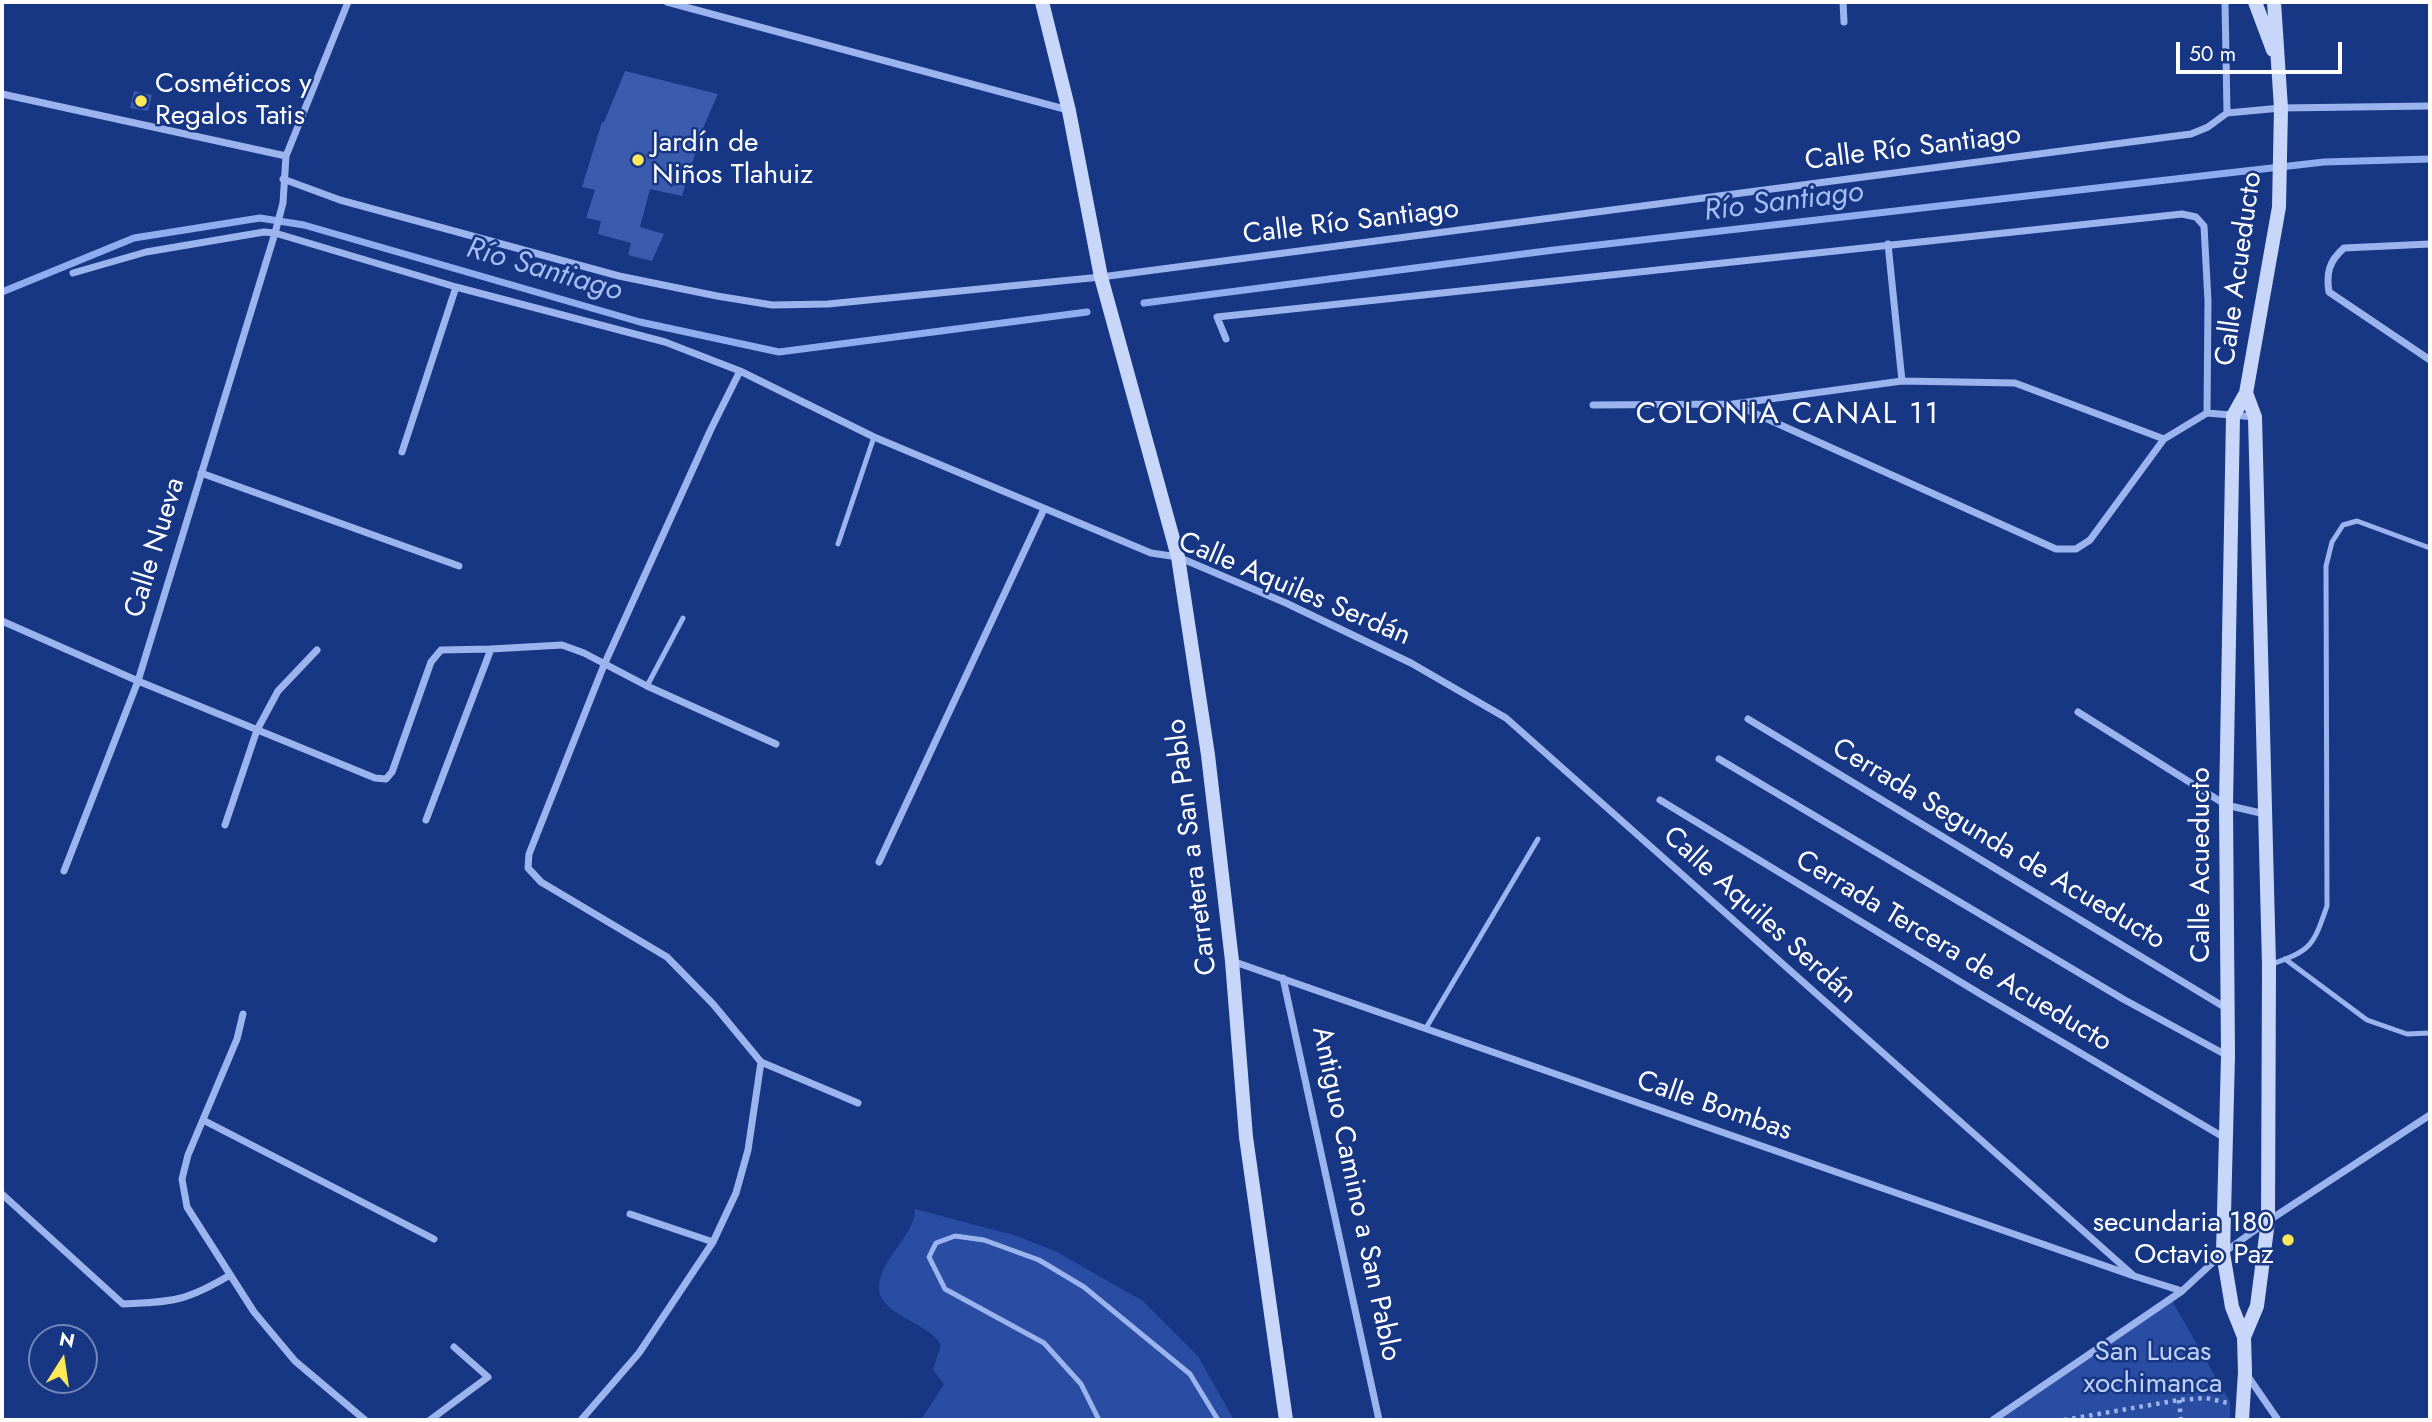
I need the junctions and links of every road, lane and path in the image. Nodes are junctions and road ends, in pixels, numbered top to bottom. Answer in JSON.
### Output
{"nodes":[{"id":1,"x":348,"y":2,"type":"edge"},
{"id":2,"x":667,"y":2,"type":"edge"},
{"id":3,"x":1042,"y":2,"type":"edge"},
{"id":4,"x":1843,"y":2,"type":"edge"},
{"id":5,"x":2225,"y":2,"type":"edge"},
{"id":6,"x":2255,"y":2,"type":"edge"},
{"id":7,"x":2274,"y":2,"type":"edge"},
{"id":8,"x":1844,"y":22,"type":"dead end"},
{"id":9,"x":2279,"y":67,"type":"junction"},
{"id":10,"x":2,"y":94,"type":"edge"},
{"id":11,"x":2430,"y":106,"type":"edge"},
{"id":12,"x":2281,"y":108,"type":"junction"},
{"id":13,"x":1069,"y":111,"type":"junction"},
{"id":14,"x":2227,"y":113,"type":"junction"},
{"id":15,"x":286,"y":156,"type":"junction"},
{"id":16,"x":283,"y":179,"type":"junction"},
{"id":17,"x":276,"y":231,"type":"junction"},
{"id":18,"x":1888,"y":244,"type":"junction"},
{"id":19,"x":2430,"y":244,"type":"edge"},
{"id":20,"x":73,"y":273,"type":"dead end"},
{"id":21,"x":1101,"y":277,"type":"junction"},
{"id":22,"x":456,"y":287,"type":"junction"},
{"id":23,"x":1227,"y":339,"type":"dead end"},
{"id":24,"x":2430,"y":360,"type":"edge"},
{"id":25,"x":740,"y":371,"type":"junction"},
{"id":26,"x":1902,"y":381,"type":"junction"},
{"id":27,"x":2246,"y":393,"type":"junction"},
{"id":28,"x":1733,"y":404,"type":"junction"},
{"id":29,"x":1593,"y":405,"type":"dead end"},
{"id":30,"x":2207,"y":413,"type":"junction"},
{"id":31,"x":2233,"y":416,"type":"junction"},
{"id":32,"x":2255,"y":417,"type":"junction"},
{"id":33,"x":874,"y":437,"type":"junction"},
{"id":34,"x":2164,"y":439,"type":"junction"},
{"id":35,"x":402,"y":452,"type":"dead end"},
{"id":36,"x":201,"y":472,"type":"junction"},
{"id":37,"x":1044,"y":509,"type":"junction"},
{"id":38,"x":838,"y":544,"type":"dead end"},
{"id":39,"x":2430,"y":548,"type":"edge"},
{"id":40,"x":1178,"y":557,"type":"junction"},
{"id":41,"x":459,"y":566,"type":"dead end"},
{"id":42,"x":683,"y":618,"type":"dead end"},
{"id":43,"x":2,"y":621,"type":"edge"},
{"id":44,"x":491,"y":649,"type":"junction"},
{"id":45,"x":317,"y":650,"type":"dead end"},
{"id":46,"x":604,"y":665,"type":"junction"},
{"id":47,"x":138,"y":681,"type":"junction"},
{"id":48,"x":647,"y":686,"type":"junction"},
{"id":49,"x":2078,"y":712,"type":"dead end"},
{"id":50,"x":1748,"y":719,"type":"dead end"},
{"id":51,"x":257,"y":730,"type":"junction"},
{"id":52,"x":776,"y":744,"type":"dead end"},
{"id":53,"x":1719,"y":759,"type":"dead end"},
{"id":54,"x":1660,"y":800,"type":"dead end"},
{"id":55,"x":2226,"y":805,"type":"junction"},
{"id":56,"x":2265,"y":814,"type":"junction"},
{"id":57,"x":426,"y":820,"type":"dead end"},
{"id":58,"x":225,"y":825,"type":"dead end"},
{"id":59,"x":1538,"y":839,"type":"dead end"},
{"id":60,"x":879,"y":862,"type":"dead end"},
{"id":61,"x":64,"y":872,"type":"dead end"},
{"id":62,"x":2285,"y":960,"type":"junction"},
{"id":63,"x":1232,"y":961,"type":"junction"},
{"id":64,"x":2269,"y":965,"type":"junction"},
{"id":65,"x":1283,"y":978,"type":"junction"},
{"id":66,"x":2226,"y":1008,"type":"junction"},
{"id":67,"x":243,"y":1014,"type":"dead end"},
{"id":68,"x":1426,"y":1028,"type":"junction"},
{"id":69,"x":2430,"y":1033,"type":"edge"},
{"id":70,"x":2228,"y":1056,"type":"junction"},
{"id":71,"x":761,"y":1062,"type":"junction"},
{"id":72,"x":858,"y":1103,"type":"dead end"},
{"id":73,"x":2430,"y":1115,"type":"edge"},
{"id":74,"x":203,"y":1120,"type":"junction"},
{"id":75,"x":2225,"y":1138,"type":"junction"},
{"id":76,"x":2,"y":1194,"type":"edge"},
{"id":77,"x":630,"y":1214,"type":"dead end"},
{"id":78,"x":2268,"y":1221,"type":"junction"},
{"id":79,"x":434,"y":1239,"type":"dead end"},
{"id":80,"x":713,"y":1242,"type":"junction"},
{"id":81,"x":2223,"y":1253,"type":"junction"},
{"id":82,"x":230,"y":1275,"type":"junction"},
{"id":83,"x":2134,"y":1276,"type":"junction"},
{"id":84,"x":2182,"y":1291,"type":"junction"},
{"id":85,"x":2244,"y":1337,"type":"junction"},
{"id":86,"x":454,"y":1347,"type":"dead end"},
{"id":87,"x":2245,"y":1372,"type":"junction"},
{"id":88,"x":2179,"y":1400,"type":"junction"},
{"id":89,"x":2242,"y":1414,"type":"edge"},
{"id":90,"x":365,"y":1420,"type":"edge"},
{"id":91,"x":430,"y":1420,"type":"edge"},
{"id":92,"x":581,"y":1420,"type":"edge"},
{"id":93,"x":1100,"y":1420,"type":"edge"},
{"id":94,"x":1218,"y":1420,"type":"edge"},
{"id":95,"x":1286,"y":1420,"type":"edge"},
{"id":96,"x":1379,"y":1420,"type":"edge"},
{"id":97,"x":1993,"y":1420,"type":"edge"},
{"id":98,"x":2064,"y":1420,"type":"edge"},
{"id":99,"x":2181,"y":1420,"type":"edge"},
{"id":100,"x":2278,"y":1420,"type":"edge"}],
"edges":[{"from":1,"to":15,"type":"street","name":"Calle Nueva"},
{"from":2,"to":13,"type":"street"},
{"from":3,"to":13,"type":"street"},
{"from":4,"to":8,"type":"street"},
{"from":5,"to":14,"type":"street"},
{"from":6,"to":9,"type":"street","name":"Calle Acueducto"},
{"from":7,"to":9,"type":"street","name":"Calle Acueducto"},
{"from":9,"to":12,"type":"street","name":"Calle Acueducto"},
{"from":10,"to":15,"type":"street"},
{"from":11,"to":12,"type":"street","name":"Calle Río Santiago"},
{"from":12,"to":14,"type":"street","name":"Calle Río Santiago"},
{"from":12,"to":27,"type":"street","name":"Calle Acueducto"},
{"from":13,"to":21,"type":"street"},
{"from":14,"to":21,"type":"street","name":"Calle Río Santiago"},
{"from":15,"to":16,"type":"street","name":"Calle Nueva"},
{"from":16,"to":17,"type":"street","name":"Calle Nueva"},
{"from":16,"to":21,"type":"street","name":"Calle Río Santiago"},
{"from":17,"to":20,"type":"street"},
{"from":17,"to":22,"type":"street","name":"Calle Aquiles Serdán"},
{"from":17,"to":36,"type":"street","name":"Calle Nueva"},
{"from":18,"to":23,"type":"street"},
{"from":18,"to":26,"type":"street"},
{"from":18,"to":30,"type":"street"},
{"from":19,"to":24,"type":"street"},
{"from":21,"to":40,"type":"street","name":"Carretera a San Pablo"},
{"from":22,"to":25,"type":"street","name":"Calle Aquiles Serdán"},
{"from":22,"to":35,"type":"street"},
{"from":25,"to":33,"type":"street","name":"Calle Aquiles Serdán"},
{"from":25,"to":46,"type":"street"},
{"from":26,"to":28,"type":"street"},
{"from":26,"to":34,"type":"street"},
{"from":27,"to":31,"type":"street","name":"Calle Acueducto"},
{"from":27,"to":32,"type":"street","name":"Calle Acueducto"},
{"from":28,"to":29,"type":"street"},
{"from":28,"to":34,"type":"street"},
{"from":30,"to":31,"type":"street"},
{"from":30,"to":34,"type":"street"},
{"from":31,"to":32,"type":"street"},
{"from":31,"to":55,"type":"street","name":"Calle Acueducto"},
{"from":32,"to":56,"type":"street","name":"Calle Acueducto"},
{"from":33,"to":37,"type":"street","name":"Calle Aquiles Serdán"},
{"from":33,"to":38,"type":"lane"},
{"from":36,"to":41,"type":"street"},
{"from":36,"to":47,"type":"street","name":"Calle Nueva"},
{"from":37,"to":40,"type":"street","name":"Calle Aquiles Serdán"},
{"from":37,"to":60,"type":"street"},
{"from":39,"to":62,"type":"lane"},
{"from":40,"to":63,"type":"street","name":"Carretera a San Pablo"},
{"from":40,"to":83,"type":"street","name":"Calle Aquiles Serdán"},
{"from":42,"to":48,"type":"lane"},
{"from":43,"to":47,"type":"street"},
{"from":44,"to":46,"type":"street"},
{"from":44,"to":51,"type":"street"},
{"from":44,"to":57,"type":"street"},
{"from":45,"to":51,"type":"street"},
{"from":46,"to":48,"type":"street"},
{"from":46,"to":71,"type":"street"},
{"from":47,"to":51,"type":"street"},
{"from":47,"to":61,"type":"street","name":"Calle Nueva"},
{"from":48,"to":52,"type":"street"},
{"from":49,"to":55,"type":"street"},
{"from":50,"to":66,"type":"street","name":"Cerrada Segunda de Acueducto"},
{"from":51,"to":58,"type":"street"},
{"from":53,"to":70,"type":"street"},
{"from":54,"to":75,"type":"street","name":"Cerrada Tercera de Acueducto"},
{"from":55,"to":56,"type":"street"},
{"from":55,"to":66,"type":"street","name":"Calle Acueducto"},
{"from":56,"to":64,"type":"street","name":"Calle Acueducto"},
{"from":59,"to":68,"type":"lane"},
{"from":62,"to":64,"type":"lane"},
{"from":62,"to":69,"type":"lane"},
{"from":63,"to":65,"type":"street","name":"Calle Bombas"},
{"from":63,"to":95,"type":"street","name":"Carretera a San Pablo"},
{"from":64,"to":78,"type":"street","name":"Calle Acueducto"},
{"from":65,"to":68,"type":"street","name":"Calle Bombas"},
{"from":65,"to":96,"type":"street","name":"Antiguo Camino a San Pablo"},
{"from":66,"to":70,"type":"street","name":"Calle Acueducto"},
{"from":67,"to":74,"type":"street"},
{"from":68,"to":83,"type":"street","name":"Calle Bombas"},
{"from":70,"to":75,"type":"street","name":"Calle Acueducto"},
{"from":71,"to":72,"type":"street"},
{"from":71,"to":80,"type":"street"},
{"from":73,"to":78,"type":"street"},
{"from":74,"to":79,"type":"street"},
{"from":74,"to":82,"type":"street"},
{"from":75,"to":81,"type":"street","name":"Calle Acueducto"},
{"from":76,"to":82,"type":"street"},
{"from":77,"to":80,"type":"street"},
{"from":78,"to":81,"type":"street"},
{"from":78,"to":85,"type":"street","name":"Calle Acueducto"},
{"from":80,"to":92,"type":"street"},
{"from":81,"to":84,"type":"street"},
{"from":81,"to":85,"type":"street","name":"Calle Acueducto"},
{"from":82,"to":90,"type":"street"},
{"from":83,"to":84,"type":"street","name":"Calle Bombas"},
{"from":84,"to":97,"type":"street"},
{"from":85,"to":87,"type":"street","name":"Calle Acueducto"},
{"from":86,"to":91,"type":"street"},
{"from":87,"to":89,"type":"street","name":"Calle Acueducto"},
{"from":87,"to":100,"type":"street"},
{"from":88,"to":89,"type":"path"},
{"from":88,"to":98,"type":"path"},
{"from":88,"to":99,"type":"path"},
{"from":93,"to":94,"type":"lane"}]}
